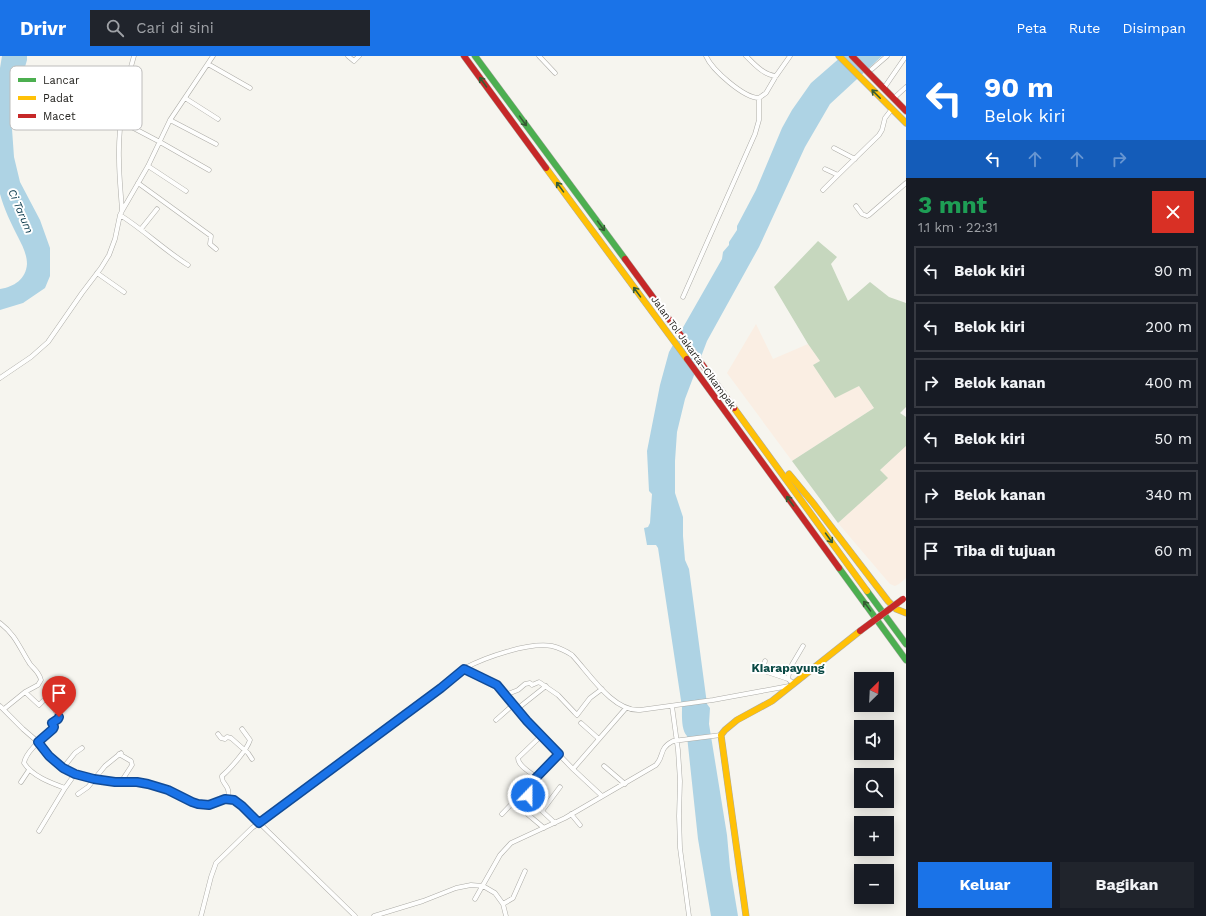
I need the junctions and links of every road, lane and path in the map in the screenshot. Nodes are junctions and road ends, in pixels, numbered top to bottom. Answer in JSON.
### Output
{"nodes":[{"id":1,"x":134,"y":56,"type":"edge"},
{"id":2,"x":213,"y":56,"type":"edge"},
{"id":3,"x":348,"y":56,"type":"edge"},
{"id":4,"x":359,"y":56,"type":"edge"},
{"id":5,"x":464,"y":56,"type":"edge"},
{"id":6,"x":475,"y":56,"type":"edge"},
{"id":7,"x":539,"y":56,"type":"edge"},
{"id":8,"x":706,"y":56,"type":"edge"},
{"id":9,"x":746,"y":56,"type":"edge"},
{"id":10,"x":790,"y":56,"type":"edge"},
{"id":11,"x":839,"y":56,"type":"edge"},
{"id":12,"x":852,"y":56,"type":"edge"},
{"id":13,"x":887,"y":56,"type":"edge"},
{"id":14,"x":906,"y":56,"type":"edge"},
{"id":15,"x":208,"y":64,"type":"junction"},
{"id":16,"x":132,"y":66,"type":"edge"},
{"id":17,"x":872,"y":69,"type":"dead end"},
{"id":18,"x":555,"y":73,"type":"dead end"},
{"id":19,"x":776,"y":76,"type":"junction"},
{"id":20,"x":906,"y":87,"type":"edge"},
{"id":21,"x":250,"y":88,"type":"dead end"},
{"id":22,"x":884,"y":88,"type":"junction"},
{"id":23,"x":185,"y":98,"type":"junction"},
{"id":24,"x":759,"y":98,"type":"junction"},
{"id":25,"x":893,"y":98,"type":"junction"},
{"id":26,"x":892,"y":109,"type":"junction"},
{"id":27,"x":906,"y":111,"type":"edge"},
{"id":28,"x":218,"y":119,"type":"dead end"},
{"id":29,"x":170,"y":120,"type":"junction"},
{"id":30,"x":906,"y":123,"type":"edge"},
{"id":31,"x":121,"y":130,"type":"edge"},
{"id":32,"x":137,"y":130,"type":"edge"},
{"id":33,"x":160,"y":142,"type":"junction"},
{"id":34,"x":216,"y":144,"type":"dead end"},
{"id":35,"x":834,"y":148,"type":"dead end"},
{"id":36,"x":855,"y":159,"type":"junction"},
{"id":37,"x":148,"y":166,"type":"junction"},
{"id":38,"x":825,"y":169,"type":"dead end"},
{"id":39,"x":209,"y":170,"type":"dead end"},
{"id":40,"x":838,"y":175,"type":"junction"},
{"id":41,"x":138,"y":182,"type":"junction"},
{"id":42,"x":906,"y":183,"type":"edge"},
{"id":43,"x":186,"y":190,"type":"dead end"},
{"id":44,"x":823,"y":190,"type":"dead end"},
{"id":45,"x":856,"y":206,"type":"dead end"},
{"id":46,"x":157,"y":209,"type":"dead end"},
{"id":47,"x":121,"y":213,"type":"junction"},
{"id":48,"x":141,"y":229,"type":"junction"},
{"id":49,"x":216,"y":249,"type":"dead end"},
{"id":50,"x":188,"y":265,"type":"dead end"},
{"id":51,"x":97,"y":273,"type":"junction"},
{"id":52,"x":124,"y":292,"type":"dead end"},
{"id":53,"x":683,"y":297,"type":"dead end"},
{"id":54,"x":0,"y":378,"type":"edge"},
{"id":55,"x":750,"y":430,"type":"junction"},
{"id":56,"x":904,"y":598,"type":"edge"},
{"id":57,"x":906,"y":614,"type":"edge"},
{"id":58,"x":0,"y":623,"type":"edge"},
{"id":59,"x":906,"y":644,"type":"edge"},
{"id":60,"x":803,"y":646,"type":"dead end"},
{"id":61,"x":906,"y":660,"type":"edge"},
{"id":62,"x":765,"y":661,"type":"dead end"},
{"id":63,"x":464,"y":669,"type":"junction"},
{"id":64,"x":788,"y":679,"type":"junction"},
{"id":65,"x":792,"y":685,"type":"junction"},
{"id":66,"x":546,"y":686,"type":"junction"},
{"id":67,"x":602,"y":689,"type":"junction"},
{"id":68,"x":25,"y":692,"type":"junction"},
{"id":69,"x":505,"y":695,"type":"junction"},
{"id":70,"x":513,"y":705,"type":"junction"},
{"id":71,"x":672,"y":706,"type":"junction"},
{"id":72,"x":2,"y":708,"type":"edge"},
{"id":73,"x":626,"y":708,"type":"junction"},
{"id":74,"x":517,"y":709,"type":"junction"},
{"id":75,"x":496,"y":720,"type":"dead end"},
{"id":76,"x":580,"y":723,"type":"dead end"},
{"id":77,"x":242,"y":729,"type":"dead end"},
{"id":78,"x":218,"y":734,"type":"dead end"},
{"id":79,"x":721,"y":735,"type":"junction"},
{"id":80,"x":541,"y":736,"type":"junction"},
{"id":81,"x":599,"y":739,"type":"junction"},
{"id":82,"x":677,"y":740,"type":"junction"},
{"id":83,"x":38,"y":742,"type":"junction"},
{"id":84,"x":82,"y":748,"type":"dead end"},
{"id":85,"x":244,"y":750,"type":"junction"},
{"id":86,"x":559,"y":754,"type":"junction"},
{"id":87,"x":252,"y":759,"type":"dead end"},
{"id":88,"x":604,"y":766,"type":"dead end"},
{"id":89,"x":63,"y":768,"type":"junction"},
{"id":90,"x":573,"y":769,"type":"junction"},
{"id":91,"x":29,"y":770,"type":"junction"},
{"id":92,"x":75,"y":774,"type":"junction"},
{"id":93,"x":536,"y":777,"type":"junction"},
{"id":94,"x":94,"y":779,"type":"junction"},
{"id":95,"x":21,"y":782,"type":"dead end"},
{"id":96,"x":121,"y":782,"type":"junction"},
{"id":97,"x":625,"y":784,"type":"junction"},
{"id":98,"x":560,"y":787,"type":"dead end"},
{"id":99,"x":65,"y":788,"type":"junction"},
{"id":100,"x":526,"y":788,"type":"junction"},
{"id":101,"x":78,"y":794,"type":"dead end"},
{"id":102,"x":602,"y":796,"type":"junction"},
{"id":103,"x":228,"y":799,"type":"junction"},
{"id":104,"x":512,"y":802,"type":"junction"},
{"id":105,"x":542,"y":811,"type":"junction"},
{"id":106,"x":502,"y":814,"type":"dead end"},
{"id":107,"x":571,"y":814,"type":"junction"},
{"id":108,"x":554,"y":822,"type":"junction"},
{"id":109,"x":259,"y":823,"type":"junction"},
{"id":110,"x":580,"y":824,"type":"dead end"},
{"id":111,"x":544,"y":828,"type":"junction"},
{"id":112,"x":39,"y":831,"type":"dead end"},
{"id":113,"x":525,"y":871,"type":"dead end"},
{"id":114,"x":483,"y":886,"type":"junction"},
{"id":115,"x":475,"y":899,"type":"dead end"},
{"id":116,"x":503,"y":904,"type":"junction"},
{"id":117,"x":201,"y":916,"type":"edge"},
{"id":118,"x":354,"y":916,"type":"edge"},
{"id":119,"x":374,"y":916,"type":"edge"},
{"id":120,"x":506,"y":916,"type":"edge"},
{"id":121,"x":688,"y":916,"type":"edge"},
{"id":122,"x":746,"y":916,"type":"edge"}],
"edges":[{"from":1,"to":16,"type":"street"},
{"from":2,"to":15,"type":"street"},
{"from":3,"to":4,"type":"street"},
{"from":61,"to":5,"type":"main road","name":"Jalan Tol Jakarta–Cikampek","one_way":true},
{"from":6,"to":55,"type":"main road","name":"Jalan Tol Jakarta–Cikampek","one_way":true},
{"from":7,"to":18,"type":"street"},
{"from":8,"to":24,"type":"street"},
{"from":9,"to":19,"type":"street"},
{"from":10,"to":19,"type":"street"},
{"from":26,"to":11,"type":"main road","one_way":true},
{"from":12,"to":22,"type":"main road"},
{"from":13,"to":17,"type":"street"},
{"from":14,"to":22,"type":"street"},
{"from":15,"to":21,"type":"street"},
{"from":15,"to":23,"type":"street"},
{"from":19,"to":24,"type":"street"},
{"from":20,"to":25,"type":"street"},
{"from":22,"to":25,"type":"main road"},
{"from":23,"to":28,"type":"street"},
{"from":23,"to":29,"type":"street"},
{"from":24,"to":53,"type":"street"},
{"from":25,"to":27,"type":"main road"},
{"from":26,"to":30,"type":"main road"},
{"from":26,"to":36,"type":"street"},
{"from":29,"to":33,"type":"street"},
{"from":29,"to":34,"type":"street"},
{"from":31,"to":47,"type":"street"},
{"from":32,"to":33,"type":"street"},
{"from":33,"to":37,"type":"street"},
{"from":33,"to":39,"type":"street"},
{"from":35,"to":36,"type":"street"},
{"from":36,"to":40,"type":"street"},
{"from":37,"to":41,"type":"street"},
{"from":37,"to":43,"type":"street"},
{"from":38,"to":40,"type":"street"},
{"from":40,"to":44,"type":"street"},
{"from":41,"to":47,"type":"street"},
{"from":41,"to":49,"type":"street"},
{"from":42,"to":45,"type":"street"},
{"from":46,"to":48,"type":"street"},
{"from":47,"to":48,"type":"street"},
{"from":47,"to":51,"type":"street"},
{"from":48,"to":50,"type":"street"},
{"from":51,"to":52,"type":"street"},
{"from":51,"to":54,"type":"street"},
{"from":55,"to":57,"type":"main road"},
{"from":55,"to":59,"type":"main road","name":"Jalan Tol Jakarta–Cikampek","one_way":true},
{"from":56,"to":65,"type":"main road","bridge":true},
{"from":58,"to":68,"type":"street"},
{"from":60,"to":64,"type":"street"},
{"from":62,"to":64,"type":"street"},
{"from":63,"to":67,"type":"street"},
{"from":63,"to":69,"type":"street"},
{"from":63,"to":109,"type":"street"},
{"from":64,"to":65,"type":"street"},
{"from":65,"to":71,"type":"street"},
{"from":65,"to":79,"type":"main road"},
{"from":66,"to":67,"type":"street"},
{"from":66,"to":69,"type":"street"},
{"from":66,"to":74,"type":"street"},
{"from":67,"to":73,"type":"street"},
{"from":68,"to":72,"type":"street"},
{"from":68,"to":83,"type":"street"},
{"from":69,"to":70,"type":"street"},
{"from":70,"to":74,"type":"street"},
{"from":70,"to":75,"type":"street"},
{"from":71,"to":73,"type":"street"},
{"from":71,"to":82,"type":"street"},
{"from":72,"to":83,"type":"street"},
{"from":73,"to":81,"type":"street"},
{"from":74,"to":80,"type":"street"},
{"from":76,"to":81,"type":"street"},
{"from":77,"to":85,"type":"street"},
{"from":78,"to":85,"type":"street"},
{"from":79,"to":82,"type":"street"},
{"from":79,"to":122,"type":"main road"},
{"from":80,"to":86,"type":"street"},
{"from":80,"to":93,"type":"street"},
{"from":81,"to":90,"type":"street"},
{"from":82,"to":97,"type":"street"},
{"from":82,"to":121,"type":"street"},
{"from":83,"to":89,"type":"street"},
{"from":83,"to":91,"type":"street"},
{"from":84,"to":89,"type":"street"},
{"from":85,"to":87,"type":"street"},
{"from":85,"to":103,"type":"street"},
{"from":86,"to":90,"type":"street"},
{"from":86,"to":93,"type":"street"},
{"from":88,"to":97,"type":"street"},
{"from":89,"to":92,"type":"street"},
{"from":90,"to":102,"type":"street"},
{"from":91,"to":95,"type":"street"},
{"from":91,"to":99,"type":"street"},
{"from":92,"to":94,"type":"street"},
{"from":92,"to":99,"type":"street"},
{"from":93,"to":100,"type":"street"},
{"from":94,"to":96,"type":"street"},
{"from":94,"to":96,"type":"street"},
{"from":94,"to":101,"type":"street"},
{"from":96,"to":103,"type":"street"},
{"from":97,"to":102,"type":"street"},
{"from":98,"to":105,"type":"street"},
{"from":99,"to":112,"type":"street"},
{"from":100,"to":104,"type":"street"},
{"from":100,"to":105,"type":"street"},
{"from":102,"to":107,"type":"street"},
{"from":103,"to":109,"type":"street"},
{"from":104,"to":106,"type":"street"},
{"from":104,"to":111,"type":"street"},
{"from":105,"to":108,"type":"street"},
{"from":107,"to":108,"type":"street"},
{"from":107,"to":110,"type":"street"},
{"from":108,"to":111,"type":"street"},
{"from":109,"to":117,"type":"street"},
{"from":109,"to":118,"type":"street"},
{"from":111,"to":114,"type":"street"},
{"from":113,"to":116,"type":"street"},
{"from":114,"to":115,"type":"street"},
{"from":114,"to":116,"type":"street"},
{"from":114,"to":119,"type":"street"},
{"from":116,"to":120,"type":"street"}]}
